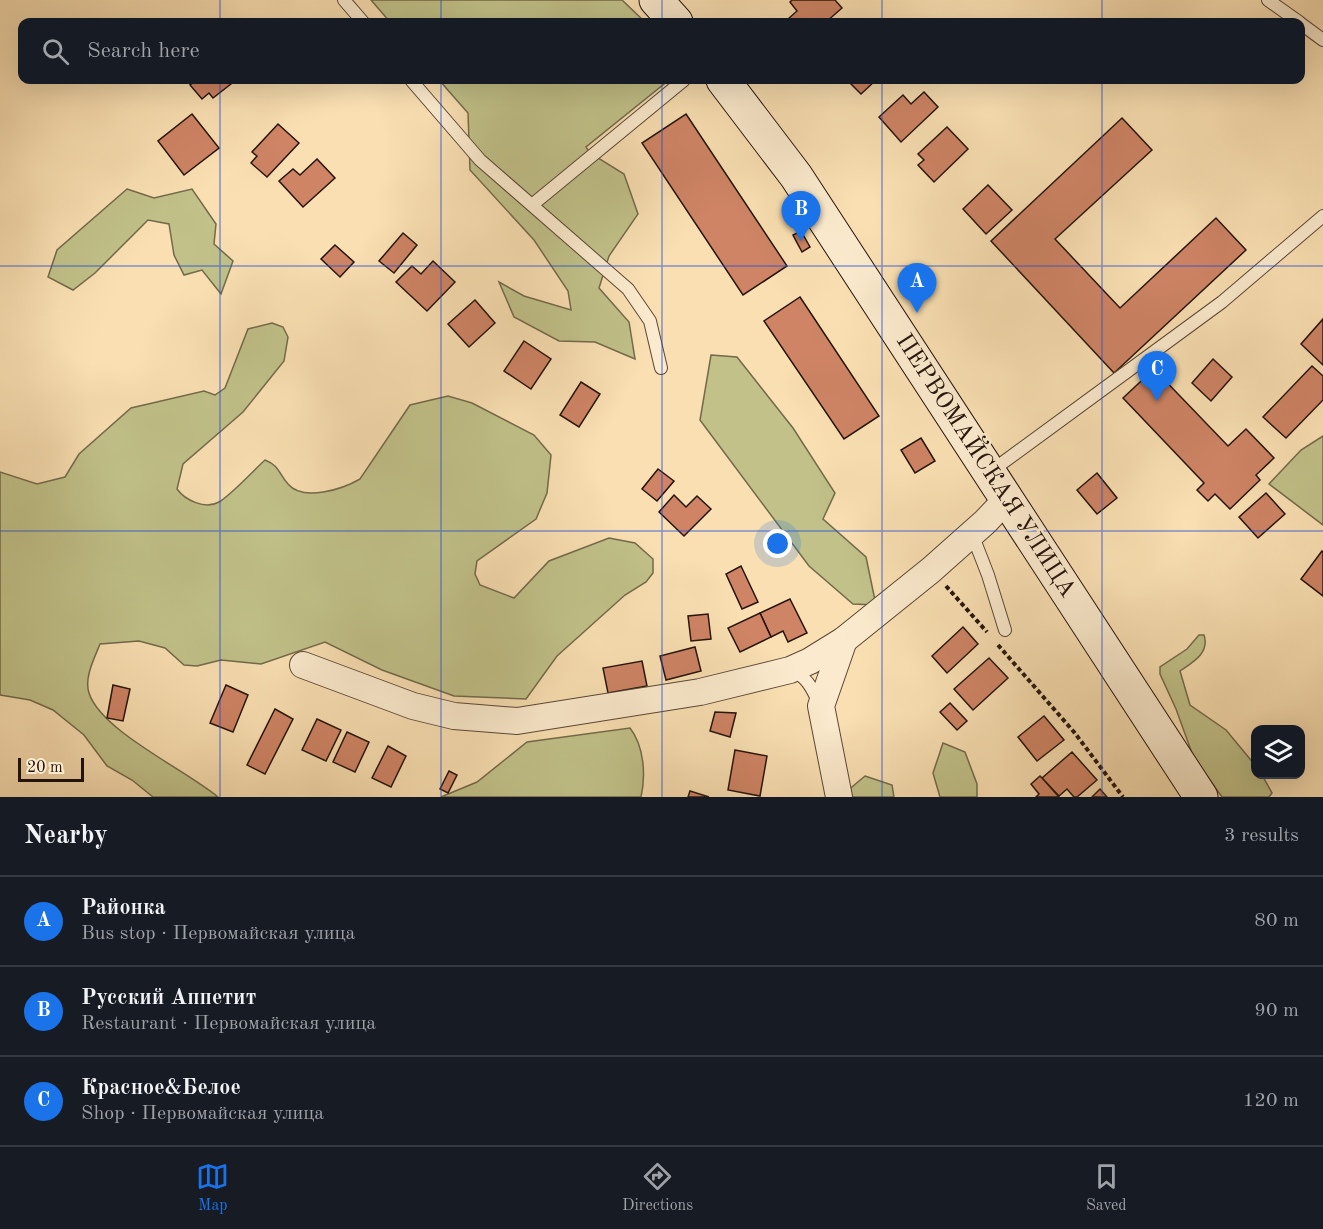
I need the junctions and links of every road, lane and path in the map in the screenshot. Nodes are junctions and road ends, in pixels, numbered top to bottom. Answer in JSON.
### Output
{"nodes":[{"id":1,"x":344,"y":0,"type":"edge"},
{"id":2,"x":656,"y":0,"type":"edge"},
{"id":3,"x":1268,"y":0,"type":"edge"},
{"id":4,"x":360,"y":18,"type":"edge"},
{"id":5,"x":672,"y":18,"type":"edge"},
{"id":6,"x":1293,"y":18,"type":"edge"},
{"id":7,"x":1305,"y":27,"type":"edge"},
{"id":8,"x":1323,"y":40,"type":"edge"},
{"id":9,"x":414,"y":84,"type":"edge"},
{"id":10,"x":679,"y":84,"type":"edge"},
{"id":11,"x":726,"y":84,"type":"edge"},
{"id":12,"x":532,"y":205,"type":"junction"},
{"id":13,"x":1323,"y":216,"type":"edge"},
{"id":14,"x":661,"y":368,"type":"dead end"},
{"id":15,"x":998,"y":486,"type":"junction"},
{"id":16,"x":972,"y":534,"type":"junction"},
{"id":17,"x":931,"y":570,"type":"junction"},
{"id":18,"x":1005,"y":630,"type":"dead end"},
{"id":19,"x":844,"y":640,"type":"junction"},
{"id":20,"x":303,"y":665,"type":"dead end"},
{"id":21,"x":790,"y":670,"type":"junction"},
{"id":22,"x":821,"y":706,"type":"junction"},
{"id":23,"x":838,"y":797,"type":"edge"},
{"id":24,"x":1123,"y":797,"type":"edge"},
{"id":25,"x":1201,"y":797,"type":"edge"}],
"edges":[{"from":1,"to":4,"type":"lane"},
{"from":2,"to":5,"type":"main road"},
{"from":3,"to":6,"type":"lane"},
{"from":7,"to":8,"type":"lane"},
{"from":9,"to":12,"type":"lane"},
{"from":10,"to":12,"type":"lane"},
{"from":11,"to":15,"type":"main road","name":"ПЕРВОМАЙСКАЯ УЛИЦА"},
{"from":12,"to":14,"type":"lane"},
{"from":13,"to":15,"type":"lane"},
{"from":15,"to":16,"type":"street"},
{"from":15,"to":25,"type":"main road","name":"ПЕРВОМАЙСКАЯ УЛИЦА"},
{"from":16,"to":17,"type":"street"},
{"from":16,"to":18,"type":"lane"},
{"from":17,"to":19,"type":"street"},
{"from":17,"to":24,"type":"path"},
{"from":19,"to":21,"type":"street"},
{"from":19,"to":22,"type":"street"},
{"from":20,"to":21,"type":"street"},
{"from":21,"to":22,"type":"lane"},
{"from":22,"to":23,"type":"street"}]}
